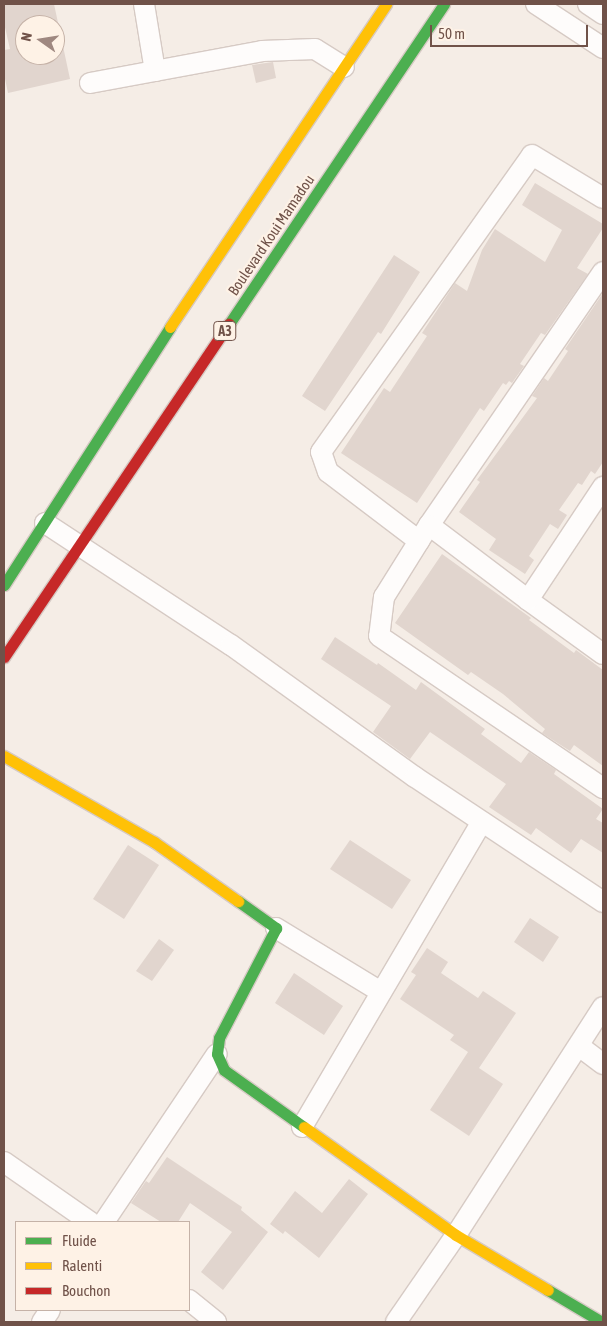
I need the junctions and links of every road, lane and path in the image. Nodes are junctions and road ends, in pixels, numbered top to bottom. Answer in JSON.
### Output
{"nodes":[{"id":1,"x":144,"y":4,"type":"edge"},
{"id":2,"x":386,"y":4,"type":"edge"},
{"id":3,"x":444,"y":4,"type":"edge"},
{"id":4,"x":536,"y":4,"type":"edge"},
{"id":5,"x":588,"y":4,"type":"edge"},
{"id":6,"x":603,"y":14,"type":"edge"},
{"id":7,"x":603,"y":48,"type":"edge"},
{"id":8,"x":344,"y":66,"type":"junction"},
{"id":9,"x":155,"y":70,"type":"junction"},
{"id":10,"x":90,"y":83,"type":"dead end"},
{"id":11,"x":603,"y":198,"type":"edge"},
{"id":12,"x":603,"y":272,"type":"edge"},
{"id":13,"x":603,"y":487,"type":"edge"},
{"id":14,"x":45,"y":523,"type":"junction"},
{"id":15,"x":424,"y":533,"type":"junction"},
{"id":16,"x":80,"y":546,"type":"junction"},
{"id":17,"x":4,"y":585,"type":"edge"},
{"id":18,"x":528,"y":600,"type":"junction"},
{"id":19,"x":603,"y":654,"type":"edge"},
{"id":20,"x":4,"y":657,"type":"edge"},
{"id":21,"x":4,"y":756,"type":"edge"},
{"id":22,"x":603,"y":788,"type":"edge"},
{"id":23,"x":482,"y":822,"type":"junction"},
{"id":24,"x":603,"y":902,"type":"edge"},
{"id":25,"x":276,"y":928,"type":"junction"},
{"id":26,"x":381,"y":992,"type":"junction"},
{"id":27,"x":603,"y":1007,"type":"edge"},
{"id":28,"x":579,"y":1046,"type":"junction"},
{"id":29,"x":217,"y":1054,"type":"junction"},
{"id":30,"x":603,"y":1064,"type":"edge"},
{"id":31,"x":302,"y":1127,"type":"junction"},
{"id":32,"x":4,"y":1162,"type":"edge"},
{"id":33,"x":89,"y":1221,"type":"edge"},
{"id":34,"x":105,"y":1221,"type":"edge"},
{"id":35,"x":456,"y":1235,"type":"junction"},
{"id":36,"x":190,"y":1301,"type":"edge"},
{"id":37,"x":49,"y":1311,"type":"edge"},
{"id":38,"x":42,"y":1322,"type":"edge"},
{"id":39,"x":216,"y":1322,"type":"edge"},
{"id":40,"x":396,"y":1322,"type":"edge"},
{"id":41,"x":602,"y":1322,"type":"edge"}],
"edges":[{"from":1,"to":9,"type":"street"},
{"from":2,"to":8,"type":"main road"},
{"from":3,"to":16,"type":"main road","name":"Boulevard Koui Mamadou","number":"A3"},
{"from":4,"to":7,"type":"street"},
{"from":5,"to":6,"type":"street"},
{"from":8,"to":9,"type":"street"},
{"from":8,"to":14,"type":"main road"},
{"from":9,"to":10,"type":"street"},
{"from":11,"to":15,"type":"street"},
{"from":12,"to":15,"type":"street"},
{"from":13,"to":18,"type":"street"},
{"from":14,"to":16,"type":"street"},
{"from":14,"to":17,"type":"main road"},
{"from":15,"to":18,"type":"street"},
{"from":15,"to":22,"type":"street"},
{"from":16,"to":20,"type":"main road","name":"Boulevard Koui Mamadou","number":"A3"},
{"from":16,"to":23,"type":"street"},
{"from":18,"to":19,"type":"street"},
{"from":21,"to":25,"type":"main road"},
{"from":23,"to":24,"type":"street"},
{"from":23,"to":26,"type":"street"},
{"from":25,"to":26,"type":"street"},
{"from":25,"to":29,"type":"main road"},
{"from":26,"to":31,"type":"street"},
{"from":27,"to":28,"type":"street"},
{"from":28,"to":30,"type":"street"},
{"from":28,"to":35,"type":"street"},
{"from":29,"to":31,"type":"main road"},
{"from":29,"to":34,"type":"street"},
{"from":31,"to":35,"type":"main road"},
{"from":32,"to":33,"type":"street"},
{"from":35,"to":40,"type":"street"},
{"from":35,"to":41,"type":"main road"},
{"from":36,"to":39,"type":"street"},
{"from":37,"to":38,"type":"street"}]}
